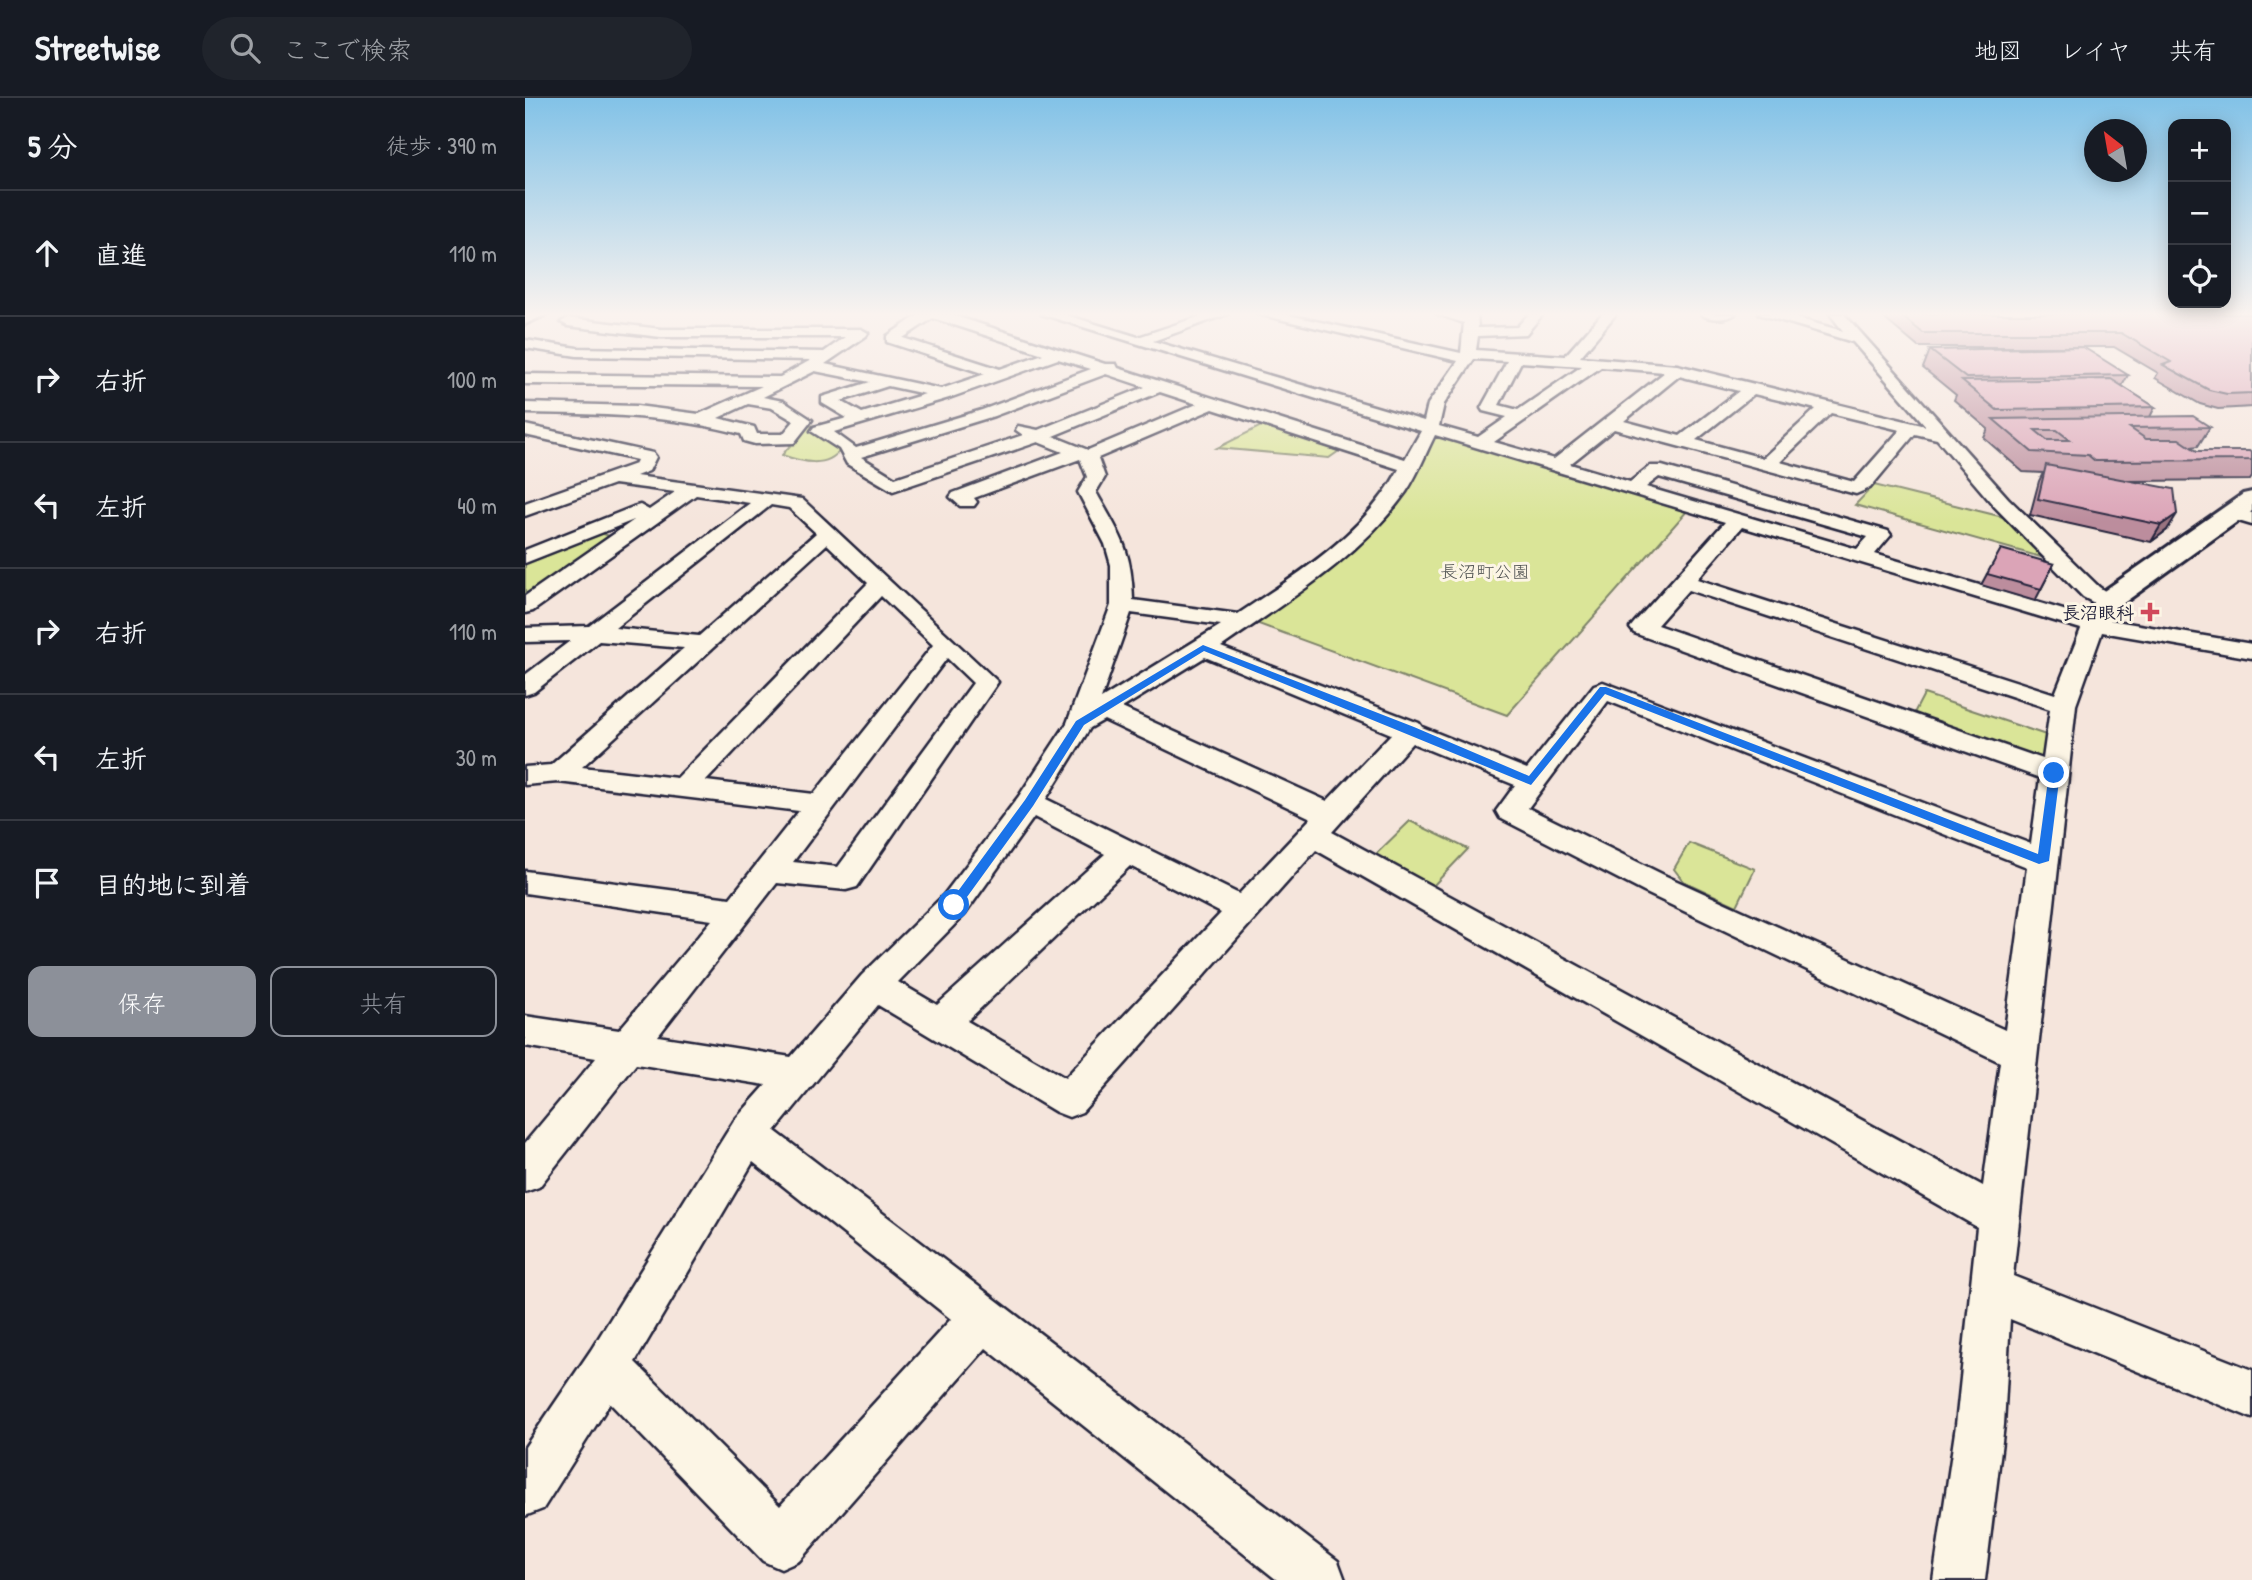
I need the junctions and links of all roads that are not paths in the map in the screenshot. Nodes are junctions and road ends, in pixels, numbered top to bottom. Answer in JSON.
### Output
{"nodes":[{"id":1,"x":780,"y":383,"type":"edge"},
{"id":2,"x":881,"y":383,"type":"edge"},
{"id":3,"x":897,"y":383,"type":"edge"},
{"id":4,"x":974,"y":383,"type":"edge"},
{"id":5,"x":1067,"y":383,"type":"edge"},
{"id":6,"x":1147,"y":383,"type":"edge"},
{"id":7,"x":1276,"y":383,"type":"edge"},
{"id":8,"x":1450,"y":383,"type":"edge"},
{"id":9,"x":1502,"y":383,"type":"edge"},
{"id":10,"x":1567,"y":383,"type":"edge"},
{"id":11,"x":1661,"y":383,"type":"edge"},
{"id":12,"x":1728,"y":383,"type":"edge"},
{"id":13,"x":1896,"y":383,"type":"edge"},
{"id":14,"x":1158,"y":387,"type":"junction"},
{"id":15,"x":1751,"y":389,"type":"junction"},
{"id":16,"x":942,"y":394,"type":"junction"},
{"id":17,"x":746,"y":399,"type":"junction"},
{"id":18,"x":1210,"y":404,"type":"junction"},
{"id":19,"x":525,"y":408,"type":"edge"},
{"id":20,"x":1827,"y":408,"type":"junction"},
{"id":21,"x":988,"y":413,"type":"junction"},
{"id":22,"x":1520,"y":415,"type":"junction"},
{"id":23,"x":705,"y":418,"type":"junction"},
{"id":24,"x":861,"y":419,"type":"junction"},
{"id":25,"x":1613,"y":423,"type":"junction"},
{"id":26,"x":1430,"y":429,"type":"junction"},
{"id":27,"x":1910,"y":429,"type":"junction"},
{"id":28,"x":525,"y":430,"type":"edge"},
{"id":29,"x":1940,"y":435,"type":"junction"},
{"id":30,"x":1038,"y":436,"type":"junction"},
{"id":31,"x":1480,"y":443,"type":"junction"},
{"id":32,"x":1683,"y":443,"type":"junction"},
{"id":33,"x":851,"y":455,"type":"junction"},
{"id":34,"x":1083,"y":455,"type":"junction"},
{"id":35,"x":1766,"y":465,"type":"junction"},
{"id":36,"x":1557,"y":466,"type":"junction"},
{"id":37,"x":1411,"y":467,"type":"junction"},
{"id":38,"x":612,"y":478,"type":"junction"},
{"id":39,"x":692,"y":489,"type":"junction"},
{"id":40,"x":1632,"y":489,"type":"junction"},
{"id":41,"x":767,"y":499,"type":"junction"},
{"id":42,"x":967,"y":502,"type":"dead end"},
{"id":43,"x":525,"y":510,"type":"edge"},
{"id":44,"x":2245,"y":510,"type":"edge"},
{"id":45,"x":1737,"y":521,"type":"junction"},
{"id":46,"x":827,"y":534,"type":"junction"},
{"id":47,"x":525,"y":558,"type":"edge"},
{"id":48,"x":1860,"y":558,"type":"junction"},
{"id":49,"x":1686,"y":582,"type":"junction"},
{"id":50,"x":879,"y":585,"type":"junction"},
{"id":51,"x":1122,"y":605,"type":"junction"},
{"id":52,"x":525,"y":606,"type":"edge"},
{"id":53,"x":2101,"y":612,"type":"junction"},
{"id":54,"x":1241,"y":621,"type":"junction"},
{"id":55,"x":593,"y":633,"type":"junction"},
{"id":56,"x":525,"y":635,"type":"edge"},
{"id":57,"x":703,"y":643,"type":"junction"},
{"id":58,"x":945,"y":645,"type":"junction"},
{"id":59,"x":1203,"y":648,"type":"junction"},
{"id":60,"x":2250,"y":649,"type":"edge"},
{"id":61,"x":525,"y":687,"type":"edge"},
{"id":62,"x":2063,"y":705,"type":"junction"},
{"id":63,"x":1091,"y":716,"type":"junction"},
{"id":64,"x":1410,"y":729,"type":"junction"},
{"id":65,"x":2054,"y":773,"type":"junction"},
{"id":66,"x":558,"y":774,"type":"junction"},
{"id":67,"x":525,"y":776,"type":"edge"},
{"id":68,"x":1531,"y":781,"type":"junction"},
{"id":69,"x":684,"y":787,"type":"junction"},
{"id":70,"x":1029,"y":803,"type":"junction"},
{"id":71,"x":819,"y":804,"type":"junction"},
{"id":72,"x":1322,"y":825,"type":"junction"},
{"id":73,"x":1126,"y":852,"type":"junction"},
{"id":74,"x":2043,"y":861,"type":"junction"},
{"id":75,"x":768,"y":871,"type":"junction"},
{"id":76,"x":525,"y":882,"type":"edge"},
{"id":77,"x":1243,"y":910,"type":"junction"},
{"id":78,"x":737,"y":911,"type":"junction"},
{"id":79,"x":874,"y":985,"type":"junction"},
{"id":80,"x":940,"y":1024,"type":"junction"},
{"id":81,"x":525,"y":1031,"type":"edge"},
{"id":82,"x":627,"y":1046,"type":"junction"},
{"id":83,"x":2018,"y":1054,"type":"junction"},
{"id":84,"x":797,"y":1074,"type":"junction"},
{"id":85,"x":748,"y":1134,"type":"junction"},
{"id":86,"x":525,"y":1173,"type":"edge"},
{"id":87,"x":1999,"y":1217,"type":"junction"},
{"id":88,"x":1990,"y":1289,"type":"junction"},
{"id":89,"x":983,"y":1317,"type":"junction"},
{"id":90,"x":607,"y":1366,"type":"junction"},
{"id":91,"x":2252,"y":1394,"type":"edge"},
{"id":92,"x":525,"y":1491,"type":"edge"},
{"id":93,"x":1319,"y":1580,"type":"edge"},
{"id":94,"x":1959,"y":1580,"type":"edge"}],
"edges":[{"from":1,"to":17,"type":"street"},
{"from":2,"to":24,"type":"street"},
{"from":3,"to":16,"type":"street"},
{"from":4,"to":16,"type":"street"},
{"from":5,"to":21,"type":"street"},
{"from":6,"to":14,"type":"street"},
{"from":7,"to":26,"type":"street"},
{"from":8,"to":26,"type":"street"},
{"from":9,"to":22,"type":"street"},
{"from":10,"to":22,"type":"street"},
{"from":11,"to":25,"type":"street"},
{"from":12,"to":15,"type":"street"},
{"from":13,"to":29,"type":"street"},
{"from":14,"to":18,"type":"street"},
{"from":14,"to":30,"type":"street"},
{"from":15,"to":20,"type":"street"},
{"from":15,"to":32,"type":"street"},
{"from":16,"to":21,"type":"street"},
{"from":16,"to":24,"type":"street"},
{"from":17,"to":23,"type":"street"},
{"from":17,"to":23,"type":"street"},
{"from":18,"to":34,"type":"street"},
{"from":18,"to":37,"type":"street"},
{"from":19,"to":23,"type":"street"},
{"from":20,"to":27,"type":"street"},
{"from":20,"to":35,"type":"street"},
{"from":21,"to":30,"type":"street"},
{"from":21,"to":33,"type":"street"},
{"from":22,"to":31,"type":"street"},
{"from":24,"to":33,"type":"street"},
{"from":25,"to":32,"type":"street"},
{"from":25,"to":36,"type":"street"},
{"from":26,"to":31,"type":"street"},
{"from":26,"to":37,"type":"street"},
{"from":27,"to":29,"type":"street"},
{"from":27,"to":35,"type":"street"},
{"from":28,"to":38,"type":"street"},
{"from":29,"to":53,"type":"street"},
{"from":30,"to":33,"type":"street"},
{"from":30,"to":34,"type":"street"},
{"from":31,"to":36,"type":"street"},
{"from":32,"to":35,"type":"street"},
{"from":34,"to":42,"type":"street"},
{"from":34,"to":51,"type":"street"},
{"from":36,"to":40,"type":"street"},
{"from":37,"to":54,"type":"street"},
{"from":38,"to":39,"type":"street"},
{"from":38,"to":43,"type":"street"},
{"from":39,"to":41,"type":"street"},
{"from":39,"to":47,"type":"street"},
{"from":39,"to":52,"type":"street"},
{"from":40,"to":45,"type":"street"},
{"from":40,"to":48,"type":"street"},
{"from":41,"to":46,"type":"street"},
{"from":41,"to":55,"type":"street"},
{"from":44,"to":53,"type":"street"},
{"from":45,"to":48,"type":"street"},
{"from":45,"to":49,"type":"street"},
{"from":46,"to":50,"type":"street"},
{"from":46,"to":57,"type":"street"},
{"from":48,"to":53,"type":"street"},
{"from":49,"to":62,"type":"street"},
{"from":49,"to":65,"type":"street"},
{"from":50,"to":58,"type":"street"},
{"from":50,"to":69,"type":"street"},
{"from":51,"to":54,"type":"street"},
{"from":51,"to":63,"type":"street"},
{"from":53,"to":60,"type":"street"},
{"from":53,"to":62,"type":"street"},
{"from":54,"to":59,"type":"street"},
{"from":55,"to":56,"type":"street"},
{"from":55,"to":57,"type":"street"},
{"from":55,"to":61,"type":"street"},
{"from":57,"to":66,"type":"street"},
{"from":58,"to":71,"type":"street"},
{"from":58,"to":75,"type":"street"},
{"from":59,"to":63,"type":"street"},
{"from":59,"to":64,"type":"street"},
{"from":62,"to":65,"type":"street"},
{"from":63,"to":70,"type":"street"},
{"from":63,"to":72,"type":"street"},
{"from":64,"to":68,"type":"street"},
{"from":64,"to":72,"type":"street"},
{"from":65,"to":74,"type":"street"},
{"from":66,"to":67,"type":"street"},
{"from":66,"to":69,"type":"street"},
{"from":68,"to":74,"type":"street"},
{"from":68,"to":83,"type":"street"},
{"from":69,"to":71,"type":"street"},
{"from":70,"to":73,"type":"street"},
{"from":70,"to":79,"type":"street"},
{"from":71,"to":75,"type":"street"},
{"from":72,"to":77,"type":"street"},
{"from":72,"to":87,"type":"street"},
{"from":73,"to":77,"type":"street"},
{"from":73,"to":80,"type":"street"},
{"from":74,"to":83,"type":"street"},
{"from":75,"to":78,"type":"street"},
{"from":76,"to":78,"type":"street"},
{"from":77,"to":80,"type":"street"},
{"from":78,"to":82,"type":"street"},
{"from":79,"to":80,"type":"street"},
{"from":79,"to":84,"type":"street"},
{"from":81,"to":82,"type":"street"},
{"from":82,"to":84,"type":"street"},
{"from":82,"to":86,"type":"street"},
{"from":83,"to":87,"type":"street"},
{"from":84,"to":85,"type":"street"},
{"from":85,"to":89,"type":"street"},
{"from":85,"to":90,"type":"street"},
{"from":87,"to":88,"type":"street"},
{"from":88,"to":91,"type":"street"},
{"from":88,"to":94,"type":"street"},
{"from":89,"to":90,"type":"street"},
{"from":89,"to":93,"type":"street"},
{"from":90,"to":92,"type":"street"}]}
